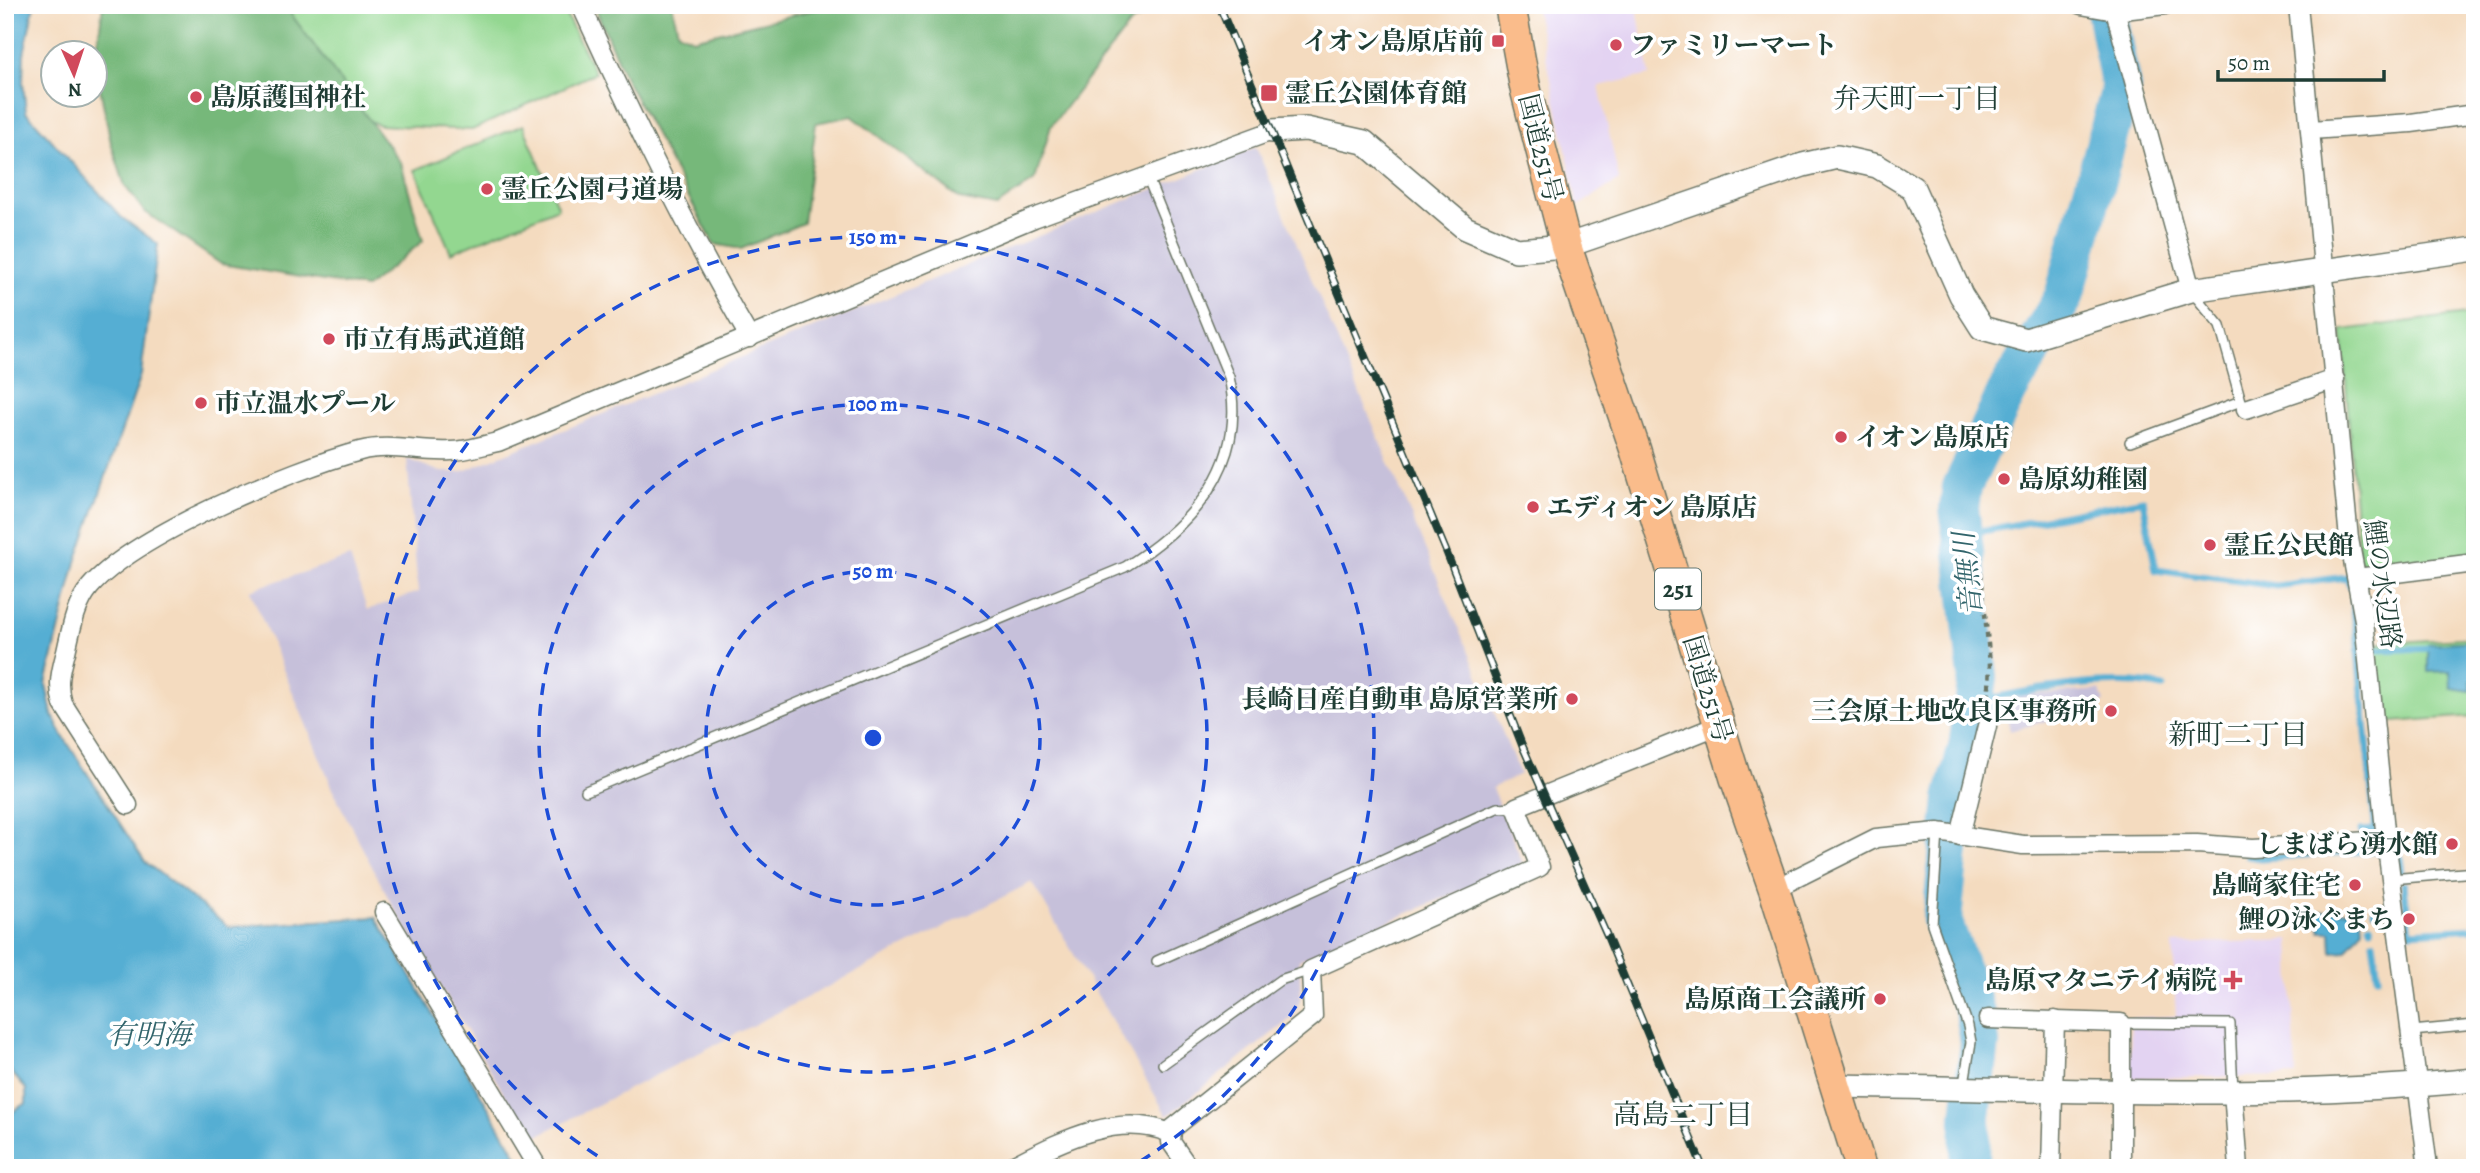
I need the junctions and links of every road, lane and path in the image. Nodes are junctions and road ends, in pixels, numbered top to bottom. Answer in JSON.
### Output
{"nodes":[{"id":1,"x":581,"y":5,"type":"edge"},
{"id":2,"x":1510,"y":5,"type":"edge"},
{"id":3,"x":2165,"y":5,"type":"edge"},
{"id":4,"x":2298,"y":5,"type":"edge"},
{"id":5,"x":2100,"y":8,"type":"edge"},
{"id":6,"x":2475,"y":114,"type":"edge"},
{"id":7,"x":2311,"y":130,"type":"junction"},
{"id":8,"x":1272,"y":131,"type":"joint"},
{"id":9,"x":1147,"y":176,"type":"junction"},
{"id":10,"x":1566,"y":246,"type":"junction"},
{"id":11,"x":2474,"y":249,"type":"edge"},
{"id":12,"x":2324,"y":269,"type":"junction"},
{"id":13,"x":2191,"y":290,"type":"junction"},
{"id":14,"x":750,"y":338,"type":"junction"},
{"id":15,"x":2335,"y":379,"type":"junction"},
{"id":16,"x":2244,"y":405,"type":"junction"},
{"id":17,"x":2130,"y":442,"type":"dead end"},
{"id":18,"x":2475,"y":563,"type":"edge"},
{"id":19,"x":1981,"y":573,"type":"dead end"},
{"id":20,"x":2357,"y":578,"type":"junction"},
{"id":21,"x":1719,"y":724,"type":"junction"},
{"id":22,"x":1987,"y":726,"type":"joint"},
{"id":23,"x":586,"y":790,"type":"dead end"},
{"id":24,"x":128,"y":804,"type":"dead end"},
{"id":25,"x":1516,"y":807,"type":"junction"},
{"id":26,"x":1948,"y":834,"type":"junction"},
{"id":27,"x":2386,"y":840,"type":"junction"},
{"id":28,"x":2475,"y":872,"type":"edge"},
{"id":29,"x":2391,"y":879,"type":"junction"},
{"id":30,"x":1774,"y":889,"type":"junction"},
{"id":31,"x":384,"y":912,"type":"dead end"},
{"id":32,"x":1157,"y":961,"type":"dead end"},
{"id":33,"x":1311,"y":970,"type":"junction"},
{"id":34,"x":1988,"y":1019,"type":"joint"},
{"id":35,"x":2055,"y":1020,"type":"junction"},
{"id":36,"x":2121,"y":1023,"type":"junction"},
{"id":37,"x":1968,"y":1026,"type":"junction"},
{"id":38,"x":2475,"y":1026,"type":"edge"},
{"id":39,"x":2412,"y":1031,"type":"junction"},
{"id":40,"x":1163,"y":1064,"type":"dead end"},
{"id":41,"x":2475,"y":1080,"type":"edge"},
{"id":42,"x":1836,"y":1086,"type":"junction"},
{"id":43,"x":2419,"y":1086,"type":"junction"},
{"id":44,"x":1963,"y":1089,"type":"junction"},
{"id":45,"x":2052,"y":1090,"type":"junction"},
{"id":46,"x":2120,"y":1091,"type":"junction"},
{"id":47,"x":2233,"y":1092,"type":"junction"},
{"id":48,"x":1170,"y":1133,"type":"junction"},
{"id":49,"x":538,"y":1168,"type":"edge"},
{"id":50,"x":1008,"y":1168,"type":"edge"},
{"id":51,"x":1189,"y":1168,"type":"edge"},
{"id":52,"x":1861,"y":1168,"type":"edge"},
{"id":53,"x":2051,"y":1168,"type":"edge"},
{"id":54,"x":2121,"y":1168,"type":"edge"},
{"id":55,"x":2239,"y":1168,"type":"edge"},
{"id":56,"x":2428,"y":1168,"type":"edge"}],
"edges":[{"from":1,"to":14,"type":"street"},
{"from":2,"to":10,"type":"highway","name":"国道251号","number":"251"},
{"from":3,"to":5,"type":"street"},
{"from":4,"to":7,"type":"street","name":"鯉の水辺路"},
{"from":5,"to":13,"type":"street"},
{"from":6,"to":7,"type":"street"},
{"from":7,"to":12,"type":"street","name":"鯉の水辺路"},
{"from":8,"to":9,"type":"street"},
{"from":8,"to":10,"type":"street"},
{"from":9,"to":14,"type":"street"},
{"from":9,"to":23,"type":"lane"},
{"from":10,"to":13,"type":"street"},
{"from":10,"to":21,"type":"highway","name":"国道251号","number":"251"},
{"from":11,"to":12,"type":"street"},
{"from":12,"to":13,"type":"street"},
{"from":12,"to":15,"type":"street","name":"鯉の水辺路"},
{"from":13,"to":16,"type":"lane"},
{"from":14,"to":24,"type":"street"},
{"from":15,"to":16,"type":"street"},
{"from":15,"to":20,"type":"street","name":"鯉の水辺路"},
{"from":16,"to":17,"type":"lane"},
{"from":18,"to":20,"type":"street"},
{"from":19,"to":22,"type":"path"},
{"from":20,"to":27,"type":"street","name":"鯉の水辺路"},
{"from":21,"to":25,"type":"street"},
{"from":21,"to":30,"type":"highway","name":"国道251号","number":"251"},
{"from":22,"to":26,"type":"street"},
{"from":25,"to":32,"type":"lane"},
{"from":25,"to":33,"type":"street"},
{"from":26,"to":27,"type":"street"},
{"from":26,"to":30,"type":"street"},
{"from":26,"to":37,"type":"lane"},
{"from":27,"to":29,"type":"street","name":"鯉の水辺路"},
{"from":28,"to":29,"type":"lane"},
{"from":29,"to":39,"type":"street","name":"鯉の水辺路"},
{"from":30,"to":42,"type":"highway","name":"国道251号","number":"251"},
{"from":31,"to":49,"type":"street"},
{"from":33,"to":40,"type":"lane"},
{"from":33,"to":48,"type":"street"},
{"from":34,"to":35,"type":"street"},
{"from":34,"to":37,"type":"lane"},
{"from":35,"to":36,"type":"street"},
{"from":35,"to":45,"type":"street"},
{"from":36,"to":46,"type":"street"},
{"from":36,"to":47,"type":"lane"},
{"from":37,"to":44,"type":"lane"},
{"from":38,"to":39,"type":"lane"},
{"from":39,"to":43,"type":"street","name":"鯉の水辺路"},
{"from":41,"to":43,"type":"street"},
{"from":42,"to":44,"type":"street"},
{"from":42,"to":52,"type":"highway","name":"国道251号","number":"251"},
{"from":43,"to":47,"type":"street"},
{"from":43,"to":56,"type":"street","name":"鯉の水辺路"},
{"from":44,"to":45,"type":"street"},
{"from":45,"to":46,"type":"street"},
{"from":45,"to":53,"type":"street"},
{"from":46,"to":47,"type":"street"},
{"from":46,"to":54,"type":"street"},
{"from":47,"to":55,"type":"street"},
{"from":48,"to":50,"type":"street"},
{"from":48,"to":51,"type":"street"}]}
